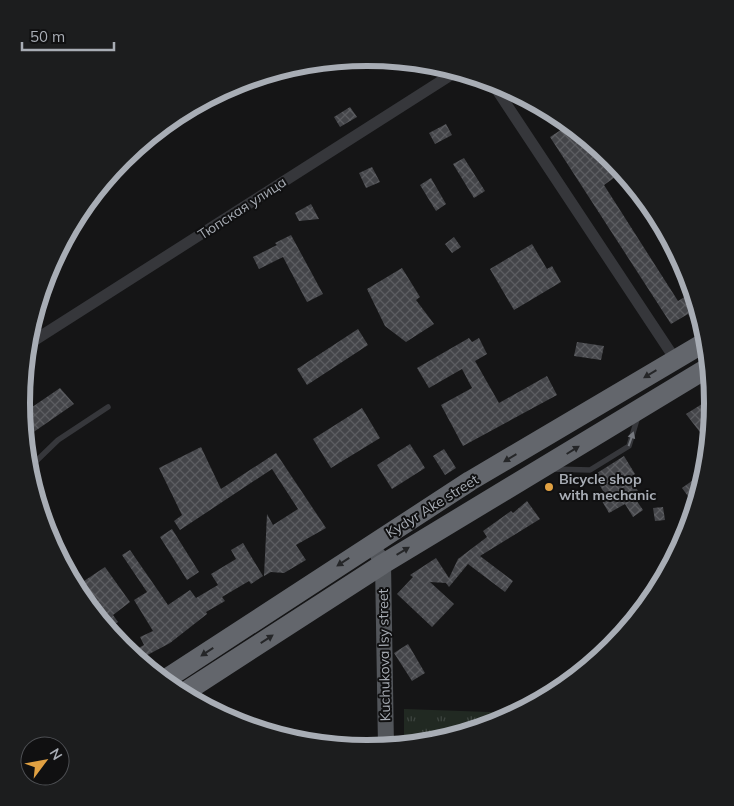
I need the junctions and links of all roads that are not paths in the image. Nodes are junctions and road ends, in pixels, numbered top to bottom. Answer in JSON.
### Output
{"nodes":[{"id":1,"x":449,"y":76,"type":"edge"},
{"id":2,"x":499,"y":93,"type":"edge"},
{"id":3,"x":36,"y":339,"type":"edge"},
{"id":4,"x":699,"y":345,"type":"edge"},
{"id":5,"x":675,"y":359,"type":"junction"},
{"id":6,"x":702,"y":371,"type":"edge"},
{"id":7,"x":108,"y":407,"type":"dead end"},
{"id":8,"x":641,"y":408,"type":"junction"},
{"id":9,"x":35,"y":462,"type":"edge"},
{"id":10,"x":542,"y":469,"type":"junction"},
{"id":11,"x":371,"y":544,"type":"junction"},
{"id":12,"x":383,"y":564,"type":"junction"},
{"id":13,"x":170,"y":676,"type":"edge"},
{"id":14,"x":189,"y":689,"type":"edge"},
{"id":15,"x":386,"y":739,"type":"edge"}],
"edges":[{"from":1,"to":3,"type":"street","name":"Тюпская улица"},
{"from":2,"to":5,"type":"street"},
{"from":4,"to":5,"type":"highway","name":"Kydyr Ake street"},
{"from":5,"to":11,"type":"highway","name":"Kydyr Ake street","one_way":true},
{"from":6,"to":8,"type":"highway","name":"Kydyr Ake street"},
{"from":7,"to":9,"type":"lane"},
{"from":10,"to":8,"type":"highway","name":"Kydyr Ake street","one_way":true},
{"from":10,"to":8,"type":"lane","one_way":true},
{"from":12,"to":10,"type":"highway","name":"Kydyr Ake street","one_way":true},
{"from":11,"to":12,"type":"main road"},
{"from":11,"to":13,"type":"highway","name":"Kydyr Ake street","one_way":true},
{"from":14,"to":12,"type":"highway","name":"Kydyr Ake street","one_way":true},
{"from":12,"to":15,"type":"main road","name":"Kuchukova Isy street"}]}
